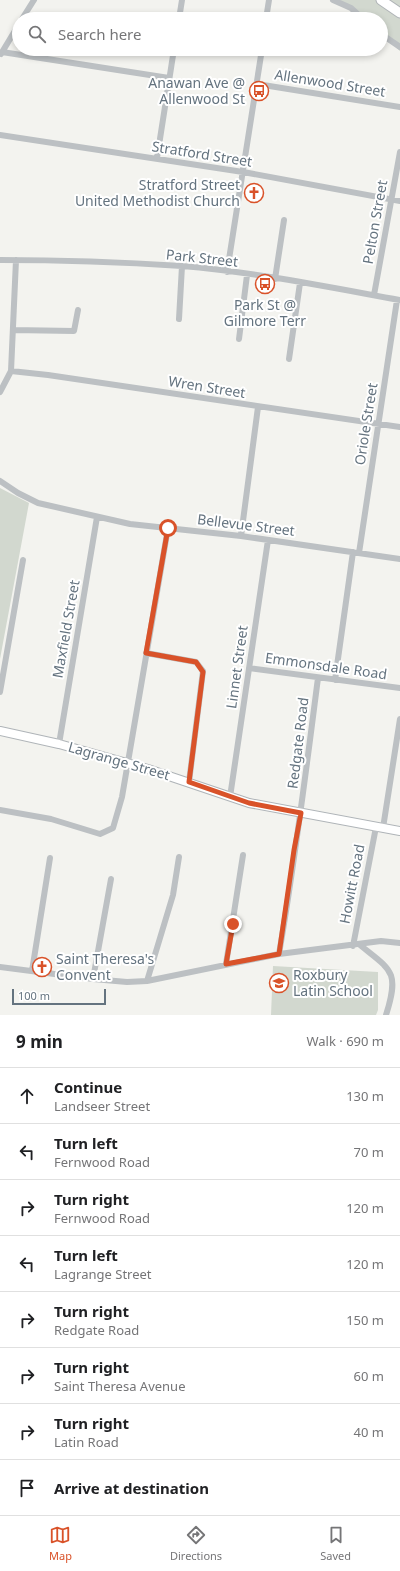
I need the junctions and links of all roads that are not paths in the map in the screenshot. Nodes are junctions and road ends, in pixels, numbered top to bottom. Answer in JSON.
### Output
{"nodes":[{"id":1,"x":34,"y":0,"type":"edge"},
{"id":2,"x":182,"y":0,"type":"edge"},
{"id":3,"x":269,"y":0,"type":"edge"},
{"id":4,"x":381,"y":0,"type":"edge"},
{"id":5,"x":335,"y":1,"type":"edge"},
{"id":6,"x":392,"y":3,"type":"edge"},
{"id":7,"x":26,"y":12,"type":"edge"},
{"id":8,"x":179,"y":12,"type":"edge"},
{"id":9,"x":267,"y":12,"type":"edge"},
{"id":10,"x":355,"y":12,"type":"edge"},
{"id":11,"x":400,"y":13,"type":"edge"},
{"id":12,"x":12,"y":36,"type":"edge"},
{"id":13,"x":388,"y":39,"type":"edge"},
{"id":14,"x":400,"y":47,"type":"edge"},
{"id":15,"x":1,"y":54,"type":"edge"},
{"id":16,"x":12,"y":56,"type":"edge"},
{"id":17,"x":15,"y":56,"type":"edge"},
{"id":18,"x":173,"y":56,"type":"edge"},
{"id":19,"x":261,"y":56,"type":"edge"},
{"id":20,"x":169,"y":78,"type":"junction"},
{"id":21,"x":257,"y":84,"type":"junction"},
{"id":22,"x":400,"y":107,"type":"edge"},
{"id":23,"x":0,"y":134,"type":"edge"},
{"id":24,"x":400,"y":152,"type":"edge"},
{"id":25,"x":157,"y":158,"type":"junction"},
{"id":26,"x":242,"y":172,"type":"junction"},
{"id":27,"x":390,"y":199,"type":"junction"},
{"id":28,"x":400,"y":200,"type":"edge"},
{"id":29,"x":284,"y":220,"type":"dead end"},
{"id":30,"x":0,"y":260,"type":"edge"},
{"id":31,"x":16,"y":260,"type":"junction"},
{"id":32,"x":182,"y":266,"type":"junction"},
{"id":33,"x":227,"y":272,"type":"junction"},
{"id":34,"x":248,"y":275,"type":"junction"},
{"id":35,"x":276,"y":279,"type":"junction"},
{"id":36,"x":300,"y":283,"type":"junction"},
{"id":37,"x":374,"y":295,"type":"junction"},
{"id":38,"x":398,"y":300,"type":"edge"},
{"id":39,"x":78,"y":310,"type":"dead end"},
{"id":40,"x":179,"y":319,"type":"dead end"},
{"id":41,"x":13,"y":330,"type":"junction"},
{"id":42,"x":239,"y":339,"type":"dead end"},
{"id":43,"x":289,"y":359,"type":"dead end"},
{"id":44,"x":11,"y":371,"type":"junction"},
{"id":45,"x":0,"y":392,"type":"edge"},
{"id":46,"x":258,"y":407,"type":"junction"},
{"id":47,"x":378,"y":424,"type":"junction"},
{"id":48,"x":400,"y":427,"type":"edge"},
{"id":49,"x":0,"y":481,"type":"edge"},
{"id":50,"x":97,"y":517,"type":"junction"},
{"id":51,"x":168,"y":528,"type":"junction"},
{"id":52,"x":241,"y":536,"type":"junction"},
{"id":53,"x":268,"y":540,"type":"junction"},
{"id":54,"x":356,"y":552,"type":"junction"},
{"id":55,"x":400,"y":559,"type":"edge"},
{"id":56,"x":23,"y":560,"type":"dead end"},
{"id":57,"x":146,"y":653,"type":"junction"},
{"id":58,"x":249,"y":668,"type":"junction"},
{"id":59,"x":318,"y":678,"type":"junction"},
{"id":60,"x":335,"y":680,"type":"junction"},
{"id":61,"x":400,"y":688,"type":"edge"},
{"id":62,"x":0,"y":692,"type":"edge"},
{"id":63,"x":400,"y":719,"type":"edge"},
{"id":64,"x":0,"y":731,"type":"edge"},
{"id":65,"x":59,"y":744,"type":"junction"},
{"id":66,"x":127,"y":763,"type":"junction"},
{"id":67,"x":189,"y":782,"type":"junction"},
{"id":68,"x":230,"y":797,"type":"junction"},
{"id":69,"x":0,"y":810,"type":"edge"},
{"id":70,"x":301,"y":813,"type":"junction"},
{"id":71,"x":380,"y":827,"type":"junction"},
{"id":72,"x":400,"y":831,"type":"edge"},
{"id":73,"x":243,"y":855,"type":"dead end"},
{"id":74,"x":179,"y":857,"type":"dead end"},
{"id":75,"x":50,"y":858,"type":"dead end"},
{"id":76,"x":111,"y":879,"type":"dead end"},
{"id":77,"x":400,"y":943,"type":"edge"},
{"id":78,"x":360,"y":945,"type":"junction"},
{"id":79,"x":353,"y":946,"type":"junction"},
{"id":80,"x":279,"y":954,"type":"junction"},
{"id":81,"x":226,"y":964,"type":"junction"},
{"id":82,"x":0,"y":967,"type":"edge"},
{"id":83,"x":32,"y":971,"type":"junction"},
{"id":84,"x":93,"y":979,"type":"junction"},
{"id":85,"x":147,"y":981,"type":"junction"},
{"id":86,"x":386,"y":1015,"type":"edge"}],
"edges":[{"from":1,"to":7,"type":"street"},
{"from":2,"to":8,"type":"street"},
{"from":3,"to":9,"type":"street"},
{"from":4,"to":6,"type":"main road"},
{"from":5,"to":10,"type":"street"},
{"from":6,"to":11,"type":"main road"},
{"from":12,"to":15,"type":"street"},
{"from":13,"to":14,"type":"street"},
{"from":15,"to":16,"type":"street"},
{"from":17,"to":20,"type":"street"},
{"from":18,"to":20,"type":"street"},
{"from":19,"to":21,"type":"street"},
{"from":20,"to":25,"type":"street"},
{"from":21,"to":22,"type":"street","name":"Allenwood Street"},
{"from":21,"to":26,"type":"street"},
{"from":23,"to":25,"type":"street","name":"Stratford Street"},
{"from":24,"to":27,"type":"street","name":"Pelton Street"},
{"from":25,"to":26,"type":"street","name":"Stratford Street"},
{"from":26,"to":27,"type":"street","name":"Stratford Street"},
{"from":26,"to":33,"type":"street"},
{"from":27,"to":28,"type":"street","name":"Stratford Street"},
{"from":27,"to":37,"type":"street","name":"Pelton Street"},
{"from":29,"to":35,"type":"street"},
{"from":30,"to":31,"type":"street","name":"Park Street"},
{"from":31,"to":32,"type":"street","name":"Park Street"},
{"from":31,"to":41,"type":"street"},
{"from":32,"to":33,"type":"street","name":"Park Street"},
{"from":32,"to":40,"type":"street"},
{"from":33,"to":34,"type":"street","name":"Park Street"},
{"from":34,"to":35,"type":"street","name":"Park Street"},
{"from":34,"to":42,"type":"street"},
{"from":35,"to":36,"type":"street","name":"Park Street"},
{"from":36,"to":37,"type":"street","name":"Park Street"},
{"from":36,"to":43,"type":"street"},
{"from":37,"to":38,"type":"street","name":"Park Street"},
{"from":38,"to":47,"type":"street","name":"Oriole Street"},
{"from":39,"to":41,"type":"street"},
{"from":41,"to":44,"type":"street"},
{"from":44,"to":45,"type":"street"},
{"from":44,"to":46,"type":"street","name":"Wren Street"},
{"from":46,"to":47,"type":"street","name":"Wren Street"},
{"from":46,"to":52,"type":"street"},
{"from":47,"to":48,"type":"street","name":"Wren Street"},
{"from":47,"to":54,"type":"street","name":"Oriole Street"},
{"from":49,"to":50,"type":"street","name":"Bellevue Street"},
{"from":50,"to":51,"type":"street","name":"Bellevue Street"},
{"from":50,"to":65,"type":"street","name":"Maxfield Street"},
{"from":51,"to":52,"type":"street","name":"Bellevue Street"},
{"from":51,"to":57,"type":"street"},
{"from":52,"to":53,"type":"street","name":"Bellevue Street"},
{"from":53,"to":54,"type":"street","name":"Bellevue Street"},
{"from":53,"to":58,"type":"street","name":"Linnet Street"},
{"from":54,"to":55,"type":"street","name":"Bellevue Street"},
{"from":54,"to":60,"type":"street","name":"Oriole Street"},
{"from":56,"to":62,"type":"street"},
{"from":57,"to":66,"type":"street"},
{"from":57,"to":67,"type":"street"},
{"from":58,"to":59,"type":"street","name":"Emmonsdale Road"},
{"from":58,"to":68,"type":"street","name":"Linnet Street"},
{"from":59,"to":60,"type":"street","name":"Emmonsdale Road"},
{"from":59,"to":70,"type":"street","name":"Redgate Road"},
{"from":60,"to":61,"type":"street","name":"Emmonsdale Road"},
{"from":63,"to":71,"type":"street","name":"Howitt Road"},
{"from":64,"to":65,"type":"main road","name":"Lagrange Street"},
{"from":65,"to":66,"type":"main road","name":"Lagrange Street"},
{"from":66,"to":67,"type":"main road","name":"Lagrange Street"},
{"from":66,"to":69,"type":"street"},
{"from":67,"to":68,"type":"main road","name":"Lagrange Street"},
{"from":68,"to":70,"type":"main road","name":"Lagrange Street"},
{"from":70,"to":71,"type":"main road","name":"Lagrange Street"},
{"from":70,"to":80,"type":"street","name":"Redgate Road"},
{"from":71,"to":72,"type":"main road","name":"Lagrange Street"},
{"from":71,"to":79,"type":"street","name":"Howitt Road"},
{"from":73,"to":81,"type":"street"},
{"from":74,"to":85,"type":"street"},
{"from":75,"to":83,"type":"street"},
{"from":76,"to":84,"type":"street"},
{"from":77,"to":78,"type":"street"},
{"from":78,"to":79,"type":"street"},
{"from":78,"to":86,"type":"street"},
{"from":79,"to":80,"type":"street"},
{"from":80,"to":81,"type":"street"},
{"from":81,"to":85,"type":"street"},
{"from":82,"to":83,"type":"street"},
{"from":83,"to":84,"type":"street"},
{"from":84,"to":85,"type":"street"}]}
